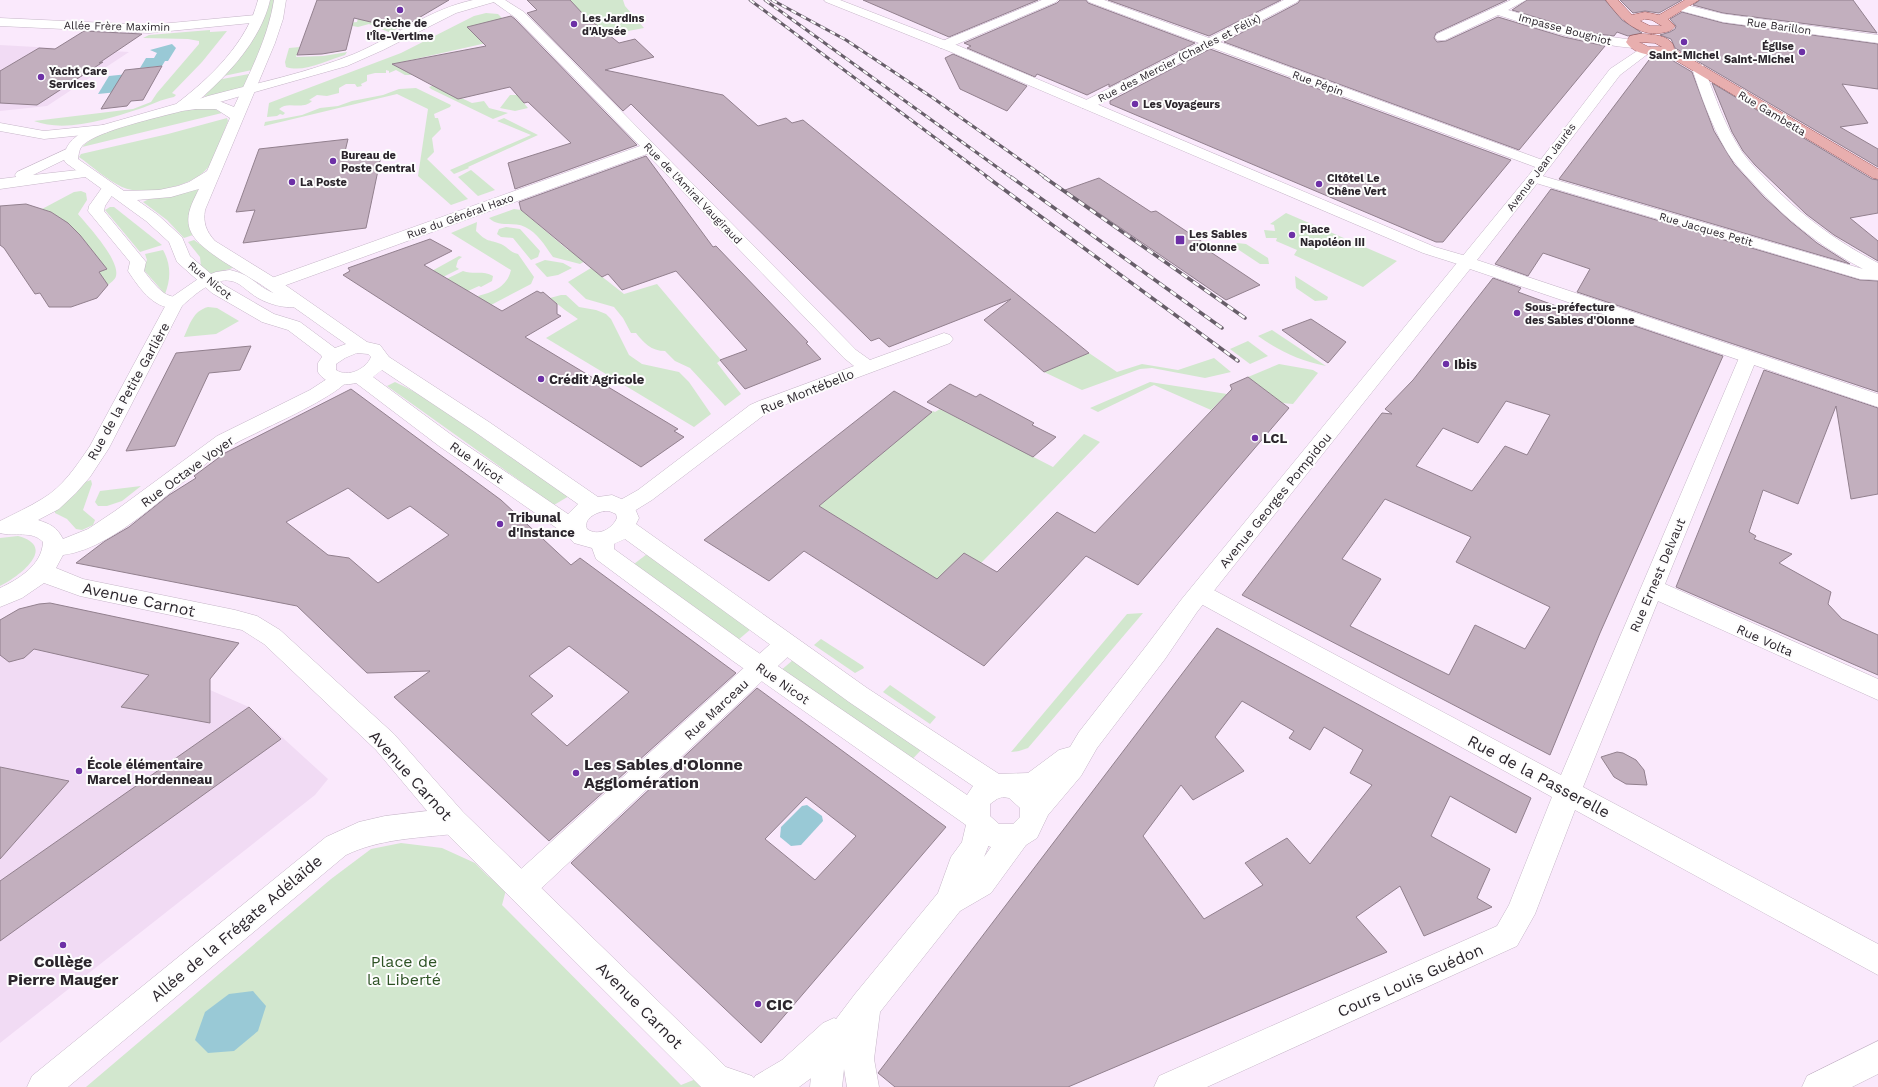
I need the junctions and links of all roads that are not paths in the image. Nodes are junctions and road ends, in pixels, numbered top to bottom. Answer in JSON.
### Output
{"nodes":[{"id":1,"x":264,"y":0,"type":"edge"},
{"id":2,"x":280,"y":0,"type":"edge"},
{"id":3,"x":466,"y":0,"type":"edge"},
{"id":4,"x":490,"y":0,"type":"edge"},
{"id":5,"x":496,"y":0,"type":"edge"},
{"id":6,"x":514,"y":0,"type":"edge"},
{"id":7,"x":830,"y":0,"type":"edge"},
{"id":8,"x":1052,"y":0,"type":"edge"},
{"id":9,"x":1093,"y":0,"type":"edge"},
{"id":10,"x":1293,"y":0,"type":"edge"},
{"id":11,"x":1520,"y":0,"type":"edge"},
{"id":12,"x":1612,"y":0,"type":"edge"},
{"id":13,"x":1622,"y":0,"type":"edge"},
{"id":14,"x":1693,"y":0,"type":"edge"},
{"id":15,"x":1682,"y":8,"type":"junction"},
{"id":16,"x":1498,"y":11,"type":"junction"},
{"id":17,"x":443,"y":14,"type":"junction"},
{"id":18,"x":520,"y":15,"type":"junction"},
{"id":19,"x":257,"y":19,"type":"junction"},
{"id":20,"x":0,"y":22,"type":"edge"},
{"id":21,"x":1637,"y":32,"type":"junction"},
{"id":22,"x":1660,"y":35,"type":"junction"},
{"id":23,"x":1441,"y":37,"type":"dead end"},
{"id":24,"x":1878,"y":39,"type":"edge"},
{"id":25,"x":1209,"y":43,"type":"junction"},
{"id":26,"x":944,"y":45,"type":"junction"},
{"id":27,"x":1647,"y":50,"type":"junction"},
{"id":28,"x":1698,"y":68,"type":"junction"},
{"id":29,"x":315,"y":71,"type":"junction"},
{"id":30,"x":1615,"y":72,"type":"junction"},
{"id":31,"x":256,"y":74,"type":"junction"},
{"id":32,"x":247,"y":91,"type":"junction"},
{"id":33,"x":195,"y":105,"type":"junction"},
{"id":34,"x":1087,"y":105,"type":"junction"},
{"id":35,"x":181,"y":107,"type":"junction"},
{"id":36,"x":237,"y":117,"type":"junction"},
{"id":37,"x":2,"y":127,"type":"edge"},
{"id":38,"x":103,"y":129,"type":"junction"},
{"id":39,"x":649,"y":148,"type":"junction"},
{"id":40,"x":68,"y":156,"type":"junction"},
{"id":41,"x":214,"y":172,"type":"junction"},
{"id":42,"x":1539,"y":172,"type":"junction"},
{"id":43,"x":87,"y":173,"type":"junction"},
{"id":44,"x":1878,"y":175,"type":"edge"},
{"id":45,"x":0,"y":183,"type":"edge"},
{"id":46,"x":116,"y":192,"type":"junction"},
{"id":47,"x":1466,"y":262,"type":"junction"},
{"id":48,"x":1878,"y":270,"type":"edge"},
{"id":49,"x":1878,"y":275,"type":"edge"},
{"id":50,"x":207,"y":280,"type":"junction"},
{"id":51,"x":272,"y":284,"type":"junction"},
{"id":52,"x":296,"y":302,"type":"junction"},
{"id":53,"x":175,"y":304,"type":"junction"},
{"id":54,"x":944,"y":339,"type":"dead end"},
{"id":55,"x":362,"y":347,"type":"junction"},
{"id":56,"x":332,"y":358,"type":"junction"},
{"id":57,"x":1748,"y":358,"type":"junction"},
{"id":58,"x":380,"y":360,"type":"junction"},
{"id":59,"x":868,"y":367,"type":"junction"},
{"id":60,"x":349,"y":378,"type":"junction"},
{"id":61,"x":1878,"y":401,"type":"edge"},
{"id":62,"x":595,"y":505,"type":"junction"},
{"id":63,"x":624,"y":517,"type":"junction"},
{"id":64,"x":4,"y":528,"type":"edge"},
{"id":65,"x":576,"y":531,"type":"junction"},
{"id":66,"x":602,"y":540,"type":"junction"},
{"id":67,"x":54,"y":548,"type":"junction"},
{"id":68,"x":38,"y":574,"type":"junction"},
{"id":69,"x":1652,"y":588,"type":"junction"},
{"id":70,"x":1200,"y":593,"type":"junction"},
{"id":71,"x":0,"y":598,"type":"edge"},
{"id":72,"x":786,"y":644,"type":"junction"},
{"id":73,"x":761,"y":667,"type":"junction"},
{"id":74,"x":1878,"y":690,"type":"edge"},
{"id":75,"x":1088,"y":740,"type":"junction"},
{"id":76,"x":1003,"y":786,"type":"junction"},
{"id":77,"x":1568,"y":792,"type":"junction"},
{"id":78,"x":1034,"y":811,"type":"junction"},
{"id":79,"x":978,"y":820,"type":"junction"},
{"id":80,"x":453,"y":821,"type":"junction"},
{"id":81,"x":1016,"y":836,"type":"junction"},
{"id":82,"x":521,"y":888,"type":"junction"},
{"id":83,"x":950,"y":902,"type":"junction"},
{"id":84,"x":1878,"y":960,"type":"edge"},
{"id":85,"x":866,"y":1005,"type":"junction"},
{"id":86,"x":1878,"y":1057,"type":"edge"},
{"id":87,"x":726,"y":1085,"type":"edge"},
{"id":88,"x":43,"y":1087,"type":"edge"},
{"id":89,"x":766,"y":1087,"type":"edge"},
{"id":90,"x":826,"y":1087,"type":"edge"},
{"id":91,"x":864,"y":1087,"type":"edge"},
{"id":92,"x":1170,"y":1087,"type":"edge"},
{"id":93,"x":1818,"y":1087,"type":"edge"}],
"edges":[{"from":1,"to":19,"type":"street"},
{"from":2,"to":31,"type":"street"},
{"from":3,"to":17,"type":"street"},
{"from":4,"to":17,"type":"street"},
{"from":5,"to":18,"type":"street","name":"Rue de l'Amiral Vaugiraud"},
{"from":6,"to":18,"type":"street","name":"Rue de l'Amiral Vaugiraud"},
{"from":7,"to":26,"type":"street"},
{"from":8,"to":26,"type":"street"},
{"from":9,"to":25,"type":"street","name":"Rue Pépin"},
{"from":10,"to":25,"type":"street","name":"Rue des Mercier (Charles et Félix)"},
{"from":11,"to":16,"type":"street","name":"Impasse Bougniot"},
{"from":12,"to":21,"type":"main road"},
{"from":13,"to":21,"type":"main road"},
{"from":14,"to":15,"type":"main road"},
{"from":15,"to":22,"type":"main road"},
{"from":15,"to":24,"type":"street","name":"Rue Barillon"},
{"from":16,"to":21,"type":"street","name":"Impasse Bougniot"},
{"from":16,"to":23,"type":"street","name":"Impasse Bougniot"},
{"from":17,"to":29,"type":"street"},
{"from":18,"to":39,"type":"street","name":"Rue de l'Amiral Vaugiraud"},
{"from":19,"to":20,"type":"street","name":"Allée Frère Maximin"},
{"from":19,"to":35,"type":"street"},
{"from":21,"to":22,"type":"main road"},
{"from":21,"to":22,"type":"main road"},
{"from":21,"to":27,"type":"main road"},
{"from":21,"to":30,"type":"street","name":"Avenue Jean Jaurès"},
{"from":22,"to":27,"type":"main road"},
{"from":22,"to":28,"type":"main road","name":"Rue Gambetta"},
{"from":25,"to":34,"type":"street","name":"Rue des Mercier (Charles et Félix)"},
{"from":25,"to":42,"type":"street","name":"Rue Pépin"},
{"from":26,"to":34,"type":"street"},
{"from":27,"to":30,"type":"street","name":"Avenue Jean Jaurès"},
{"from":28,"to":44,"type":"main road","name":"Rue Gambetta"},
{"from":28,"to":48,"type":"street"},
{"from":29,"to":31,"type":"street"},
{"from":29,"to":32,"type":"street"},
{"from":30,"to":42,"type":"street","name":"Avenue Jean Jaurès"},
{"from":31,"to":32,"type":"street"},
{"from":32,"to":33,"type":"street"},
{"from":32,"to":36,"type":"street"},
{"from":33,"to":35,"type":"street"},
{"from":33,"to":36,"type":"street"},
{"from":34,"to":47,"type":"street"},
{"from":35,"to":38,"type":"street"},
{"from":36,"to":41,"type":"street"},
{"from":37,"to":38,"type":"street"},
{"from":37,"to":40,"type":"street","name":"Rue Nicot"},
{"from":38,"to":40,"type":"street"},
{"from":39,"to":51,"type":"street","name":"Rue du Général Haxo"},
{"from":39,"to":59,"type":"street","name":"Rue de l'Amiral Vaugiraud"},
{"from":40,"to":43,"type":"street","name":"Rue Nicot"},
{"from":40,"to":45,"type":"street"},
{"from":41,"to":46,"type":"street"},
{"from":41,"to":51,"type":"street"},
{"from":42,"to":47,"type":"street","name":"Avenue Jean Jaurès"},
{"from":42,"to":49,"type":"street","name":"Rue Jacques Petit"},
{"from":43,"to":45,"type":"street"},
{"from":43,"to":46,"type":"street","name":"Rue Nicot"},
{"from":46,"to":50,"type":"street","name":"Rue Nicot"},
{"from":46,"to":53,"type":"street"},
{"from":47,"to":57,"type":"street"},
{"from":47,"to":70,"type":"street","name":"Avenue Georges Pompidou"},
{"from":50,"to":52,"type":"street"},
{"from":50,"to":53,"type":"street","name":"Rue de la Petite Garlière"},
{"from":50,"to":56,"type":"street","name":"Rue Nicot"},
{"from":51,"to":52,"type":"street"},
{"from":52,"to":55,"type":"street"},
{"from":53,"to":64,"type":"street","name":"Rue de la Petite Garlière"},
{"from":54,"to":59,"type":"street","name":"Rue Montébello"},
{"from":55,"to":56,"type":"street"},
{"from":55,"to":58,"type":"street"},
{"from":56,"to":60,"type":"street","name":"Rue Nicot"},
{"from":57,"to":61,"type":"street"},
{"from":57,"to":69,"type":"street","name":"Rue Ernest Delvaut"},
{"from":58,"to":60,"type":"street","name":"Rue Octave Voyer"},
{"from":58,"to":62,"type":"street"},
{"from":59,"to":63,"type":"street","name":"Rue Montébello"},
{"from":60,"to":65,"type":"street","name":"Rue Nicot"},
{"from":60,"to":67,"type":"street","name":"Rue Octave Voyer"},
{"from":62,"to":63,"type":"street"},
{"from":62,"to":65,"type":"street"},
{"from":63,"to":66,"type":"street"},
{"from":63,"to":72,"type":"street"},
{"from":64,"to":67,"type":"street"},
{"from":65,"to":66,"type":"street"},
{"from":66,"to":73,"type":"street","name":"Rue Nicot"},
{"from":67,"to":68,"type":"street"},
{"from":68,"to":71,"type":"street"},
{"from":68,"to":80,"type":"street","name":"Avenue Carnot"},
{"from":69,"to":74,"type":"street","name":"Rue Volta"},
{"from":69,"to":77,"type":"street","name":"Rue Ernest Delvaut"},
{"from":70,"to":75,"type":"street","name":"Avenue Georges Pompidou"},
{"from":70,"to":77,"type":"street","name":"Rue de la Passerelle"},
{"from":72,"to":73,"type":"street","name":"Rue Marceau"},
{"from":72,"to":76,"type":"street"},
{"from":73,"to":79,"type":"street","name":"Rue Nicot"},
{"from":73,"to":82,"type":"street","name":"Rue Marceau"},
{"from":75,"to":76,"type":"street","name":"Avenue Georges Pompidou"},
{"from":75,"to":78,"type":"street","name":"Avenue Georges Pompidou"},
{"from":76,"to":78,"type":"street"},
{"from":76,"to":79,"type":"street"},
{"from":77,"to":84,"type":"street","name":"Rue de la Passerelle"},
{"from":77,"to":92,"type":"street","name":"Cours Louis Guédon"},
{"from":78,"to":81,"type":"street"},
{"from":79,"to":81,"type":"street"},
{"from":79,"to":83,"type":"street"},
{"from":80,"to":82,"type":"street","name":"Avenue Carnot"},
{"from":80,"to":88,"type":"street","name":"Allée de la Frégate Adélaïde"},
{"from":81,"to":83,"type":"street"},
{"from":82,"to":87,"type":"street","name":"Avenue Carnot"},
{"from":83,"to":85,"type":"street"},
{"from":85,"to":89,"type":"street"},
{"from":85,"to":90,"type":"street"},
{"from":85,"to":91,"type":"street"},
{"from":86,"to":93,"type":"street"}]}
